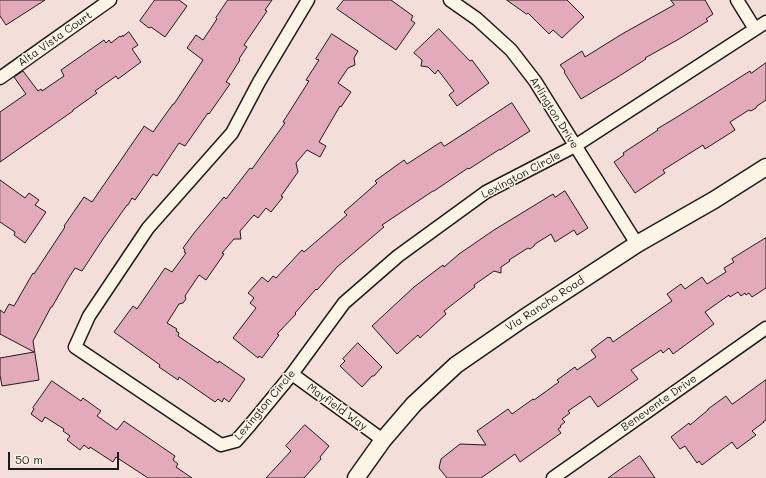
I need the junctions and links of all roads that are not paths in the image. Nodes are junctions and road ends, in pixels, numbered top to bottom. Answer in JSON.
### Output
{"nodes":[{"id":1,"x":110,"y":0,"type":"edge"},
{"id":2,"x":308,"y":0,"type":"edge"},
{"id":3,"x":450,"y":0,"type":"edge"},
{"id":4,"x":737,"y":0,"type":"edge"},
{"id":5,"x":766,"y":22,"type":"edge"},
{"id":6,"x":755,"y":29,"type":"junction"},
{"id":7,"x":0,"y":78,"type":"edge"},
{"id":8,"x":575,"y":146,"type":"junction"},
{"id":9,"x":766,"y":167,"type":"edge"},
{"id":10,"x":637,"y":244,"type":"junction"},
{"id":11,"x":766,"y":328,"type":"edge"},
{"id":12,"x":292,"y":374,"type":"junction"},
{"id":13,"x":383,"y":440,"type":"junction"},
{"id":14,"x":557,"y":477,"type":"edge"},
{"id":15,"x":356,"y":478,"type":"edge"}],
"edges":[{"from":1,"to":7,"type":"street","name":"Alta Vista Court"},
{"from":2,"to":12,"type":"street","name":"Lexington Circle"},
{"from":3,"to":8,"type":"street","name":"Arlington Drive"},
{"from":4,"to":6,"type":"street"},
{"from":5,"to":6,"type":"street","name":"Lexington Circle"},
{"from":6,"to":8,"type":"street","name":"Lexington Circle"},
{"from":8,"to":10,"type":"street","name":"Arlington Drive"},
{"from":8,"to":12,"type":"street","name":"Lexington Circle"},
{"from":9,"to":10,"type":"street","name":"Via Rancho Road"},
{"from":10,"to":13,"type":"street","name":"Via Rancho Road"},
{"from":11,"to":14,"type":"street","name":"Benevente Drive"},
{"from":12,"to":13,"type":"street","name":"Mayfield Way"},
{"from":13,"to":15,"type":"street","name":"Via Rancho Road"}]}
